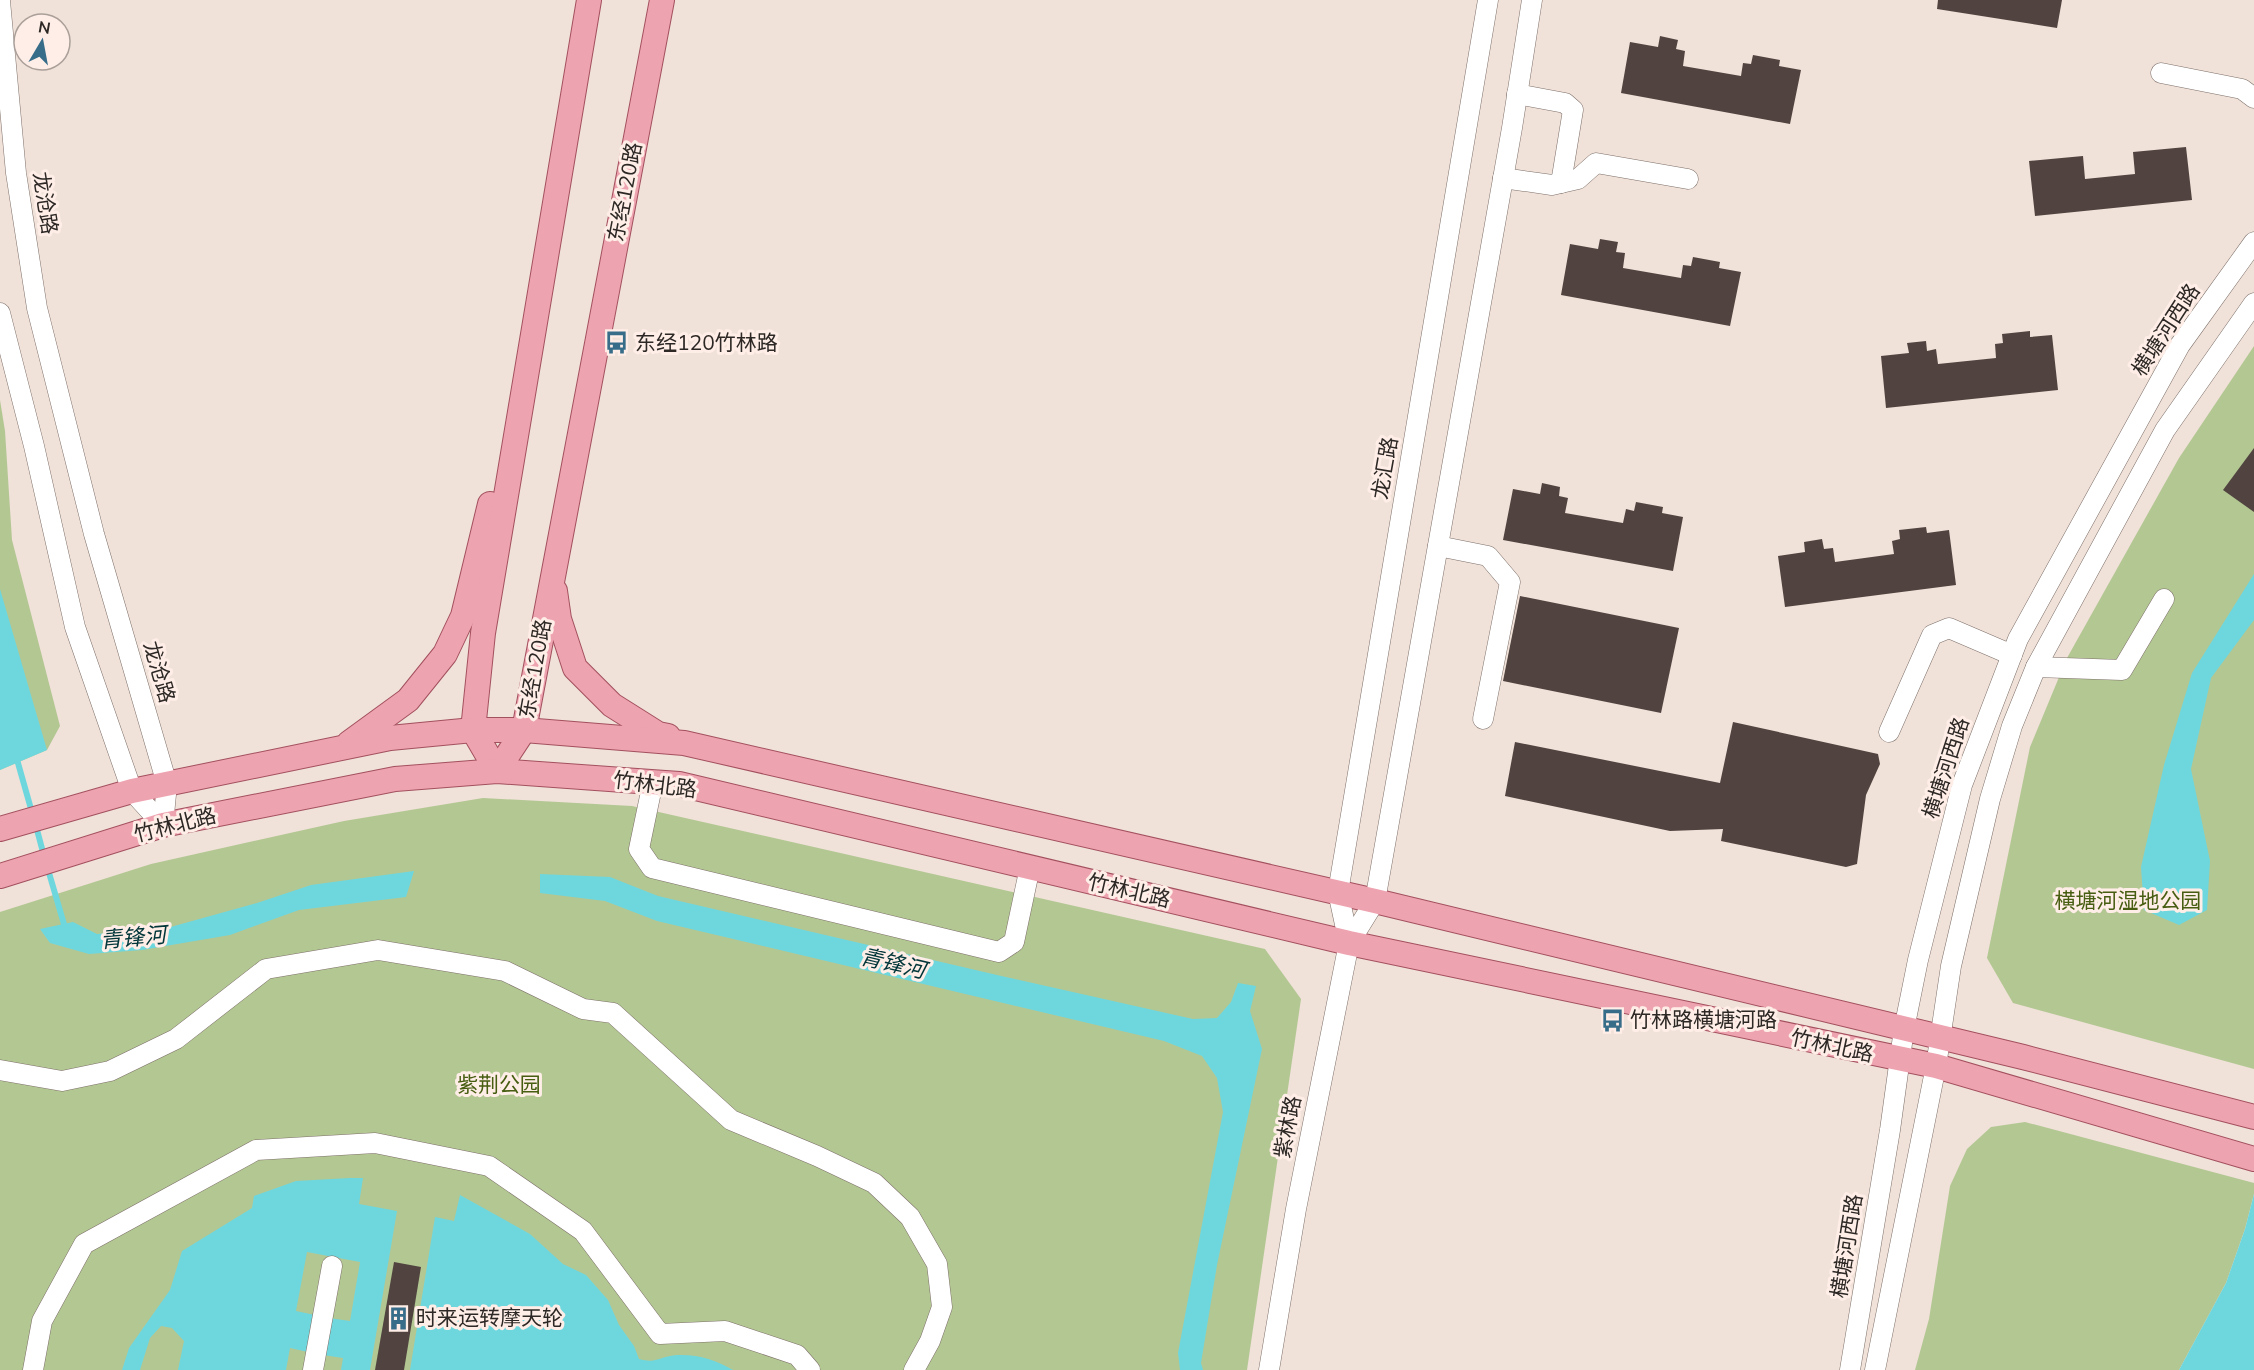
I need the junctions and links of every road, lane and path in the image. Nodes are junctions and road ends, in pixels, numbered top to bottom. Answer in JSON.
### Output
{"nodes":[{"id":1,"x":589,"y":0,"type":"edge"},
{"id":2,"x":662,"y":0,"type":"edge"},
{"id":3,"x":1488,"y":0,"type":"edge"},
{"id":4,"x":1532,"y":0,"type":"edge"},
{"id":5,"x":0,"y":1,"type":"edge"},
{"id":6,"x":2161,"y":73,"type":"dead end"},
{"id":7,"x":1517,"y":94,"type":"junction"},
{"id":8,"x":2254,"y":98,"type":"edge"},
{"id":9,"x":1503,"y":178,"type":"junction"},
{"id":10,"x":1688,"y":179,"type":"dead end"},
{"id":11,"x":1561,"y":183,"type":"junction"},
{"id":12,"x":2254,"y":242,"type":"edge"},
{"id":13,"x":2254,"y":303,"type":"edge"},
{"id":14,"x":0,"y":313,"type":"edge"},
{"id":15,"x":534,"y":333,"type":"junction"},
{"id":16,"x":1438,"y":546,"type":"junction"},
{"id":17,"x":553,"y":574,"type":"junction"},
{"id":18,"x":2164,"y":599,"type":"dead end"},
{"id":19,"x":2012,"y":655,"type":"junction"},
{"id":20,"x":2036,"y":667,"type":"junction"},
{"id":21,"x":1483,"y":719,"type":"dead end"},
{"id":22,"x":473,"y":730,"type":"junction"},
{"id":23,"x":524,"y":730,"type":"junction"},
{"id":24,"x":1889,"y":732,"type":"dead end"},
{"id":25,"x":342,"y":748,"type":"junction"},
{"id":26,"x":781,"y":765,"type":"junction"},
{"id":27,"x":497,"y":771,"type":"junction"},
{"id":28,"x":653,"y":782,"type":"junction"},
{"id":29,"x":167,"y":784,"type":"junction"},
{"id":30,"x":132,"y":791,"type":"junction"},
{"id":31,"x":163,"y":825,"type":"junction"},
{"id":32,"x":2,"y":829,"type":"edge"},
{"id":33,"x":1030,"y":867,"type":"junction"},
{"id":34,"x":5,"y":874,"type":"edge"},
{"id":35,"x":1338,"y":892,"type":"junction"},
{"id":36,"x":1375,"y":901,"type":"junction"},
{"id":37,"x":1348,"y":943,"type":"junction"},
{"id":38,"x":1904,"y":1029,"type":"junction"},
{"id":39,"x":1940,"y":1038,"type":"junction"},
{"id":40,"x":1900,"y":1060,"type":"junction"},
{"id":41,"x":1936,"y":1066,"type":"junction"},
{"id":42,"x":0,"y":1070,"type":"edge"},
{"id":43,"x":2254,"y":1117,"type":"edge"},
{"id":44,"x":2253,"y":1159,"type":"edge"},
{"id":45,"x":332,"y":1266,"type":"dead end"},
{"id":46,"x":33,"y":1370,"type":"edge"},
{"id":47,"x":313,"y":1370,"type":"edge"},
{"id":48,"x":810,"y":1370,"type":"edge"},
{"id":49,"x":914,"y":1370,"type":"edge"},
{"id":50,"x":1269,"y":1370,"type":"edge"},
{"id":51,"x":1850,"y":1370,"type":"edge"},
{"id":52,"x":1875,"y":1370,"type":"edge"}],
"edges":[{"from":1,"to":15,"type":"main road"},
{"from":2,"to":17,"type":"main road","name":"东经120路"},
{"from":3,"to":35,"type":"street","name":"龙汇路"},
{"from":4,"to":7,"type":"street"},
{"from":5,"to":29,"type":"street","name":"龙沧路"},
{"from":6,"to":8,"type":"street"},
{"from":7,"to":9,"type":"street"},
{"from":7,"to":11,"type":"street"},
{"from":9,"to":11,"type":"street"},
{"from":9,"to":16,"type":"street"},
{"from":10,"to":11,"type":"street"},
{"from":12,"to":19,"type":"street","name":"横塘河西路"},
{"from":13,"to":20,"type":"street"},
{"from":14,"to":30,"type":"street"},
{"from":15,"to":22,"type":"main road"},
{"from":15,"to":25,"type":"main road"},
{"from":16,"to":21,"type":"street"},
{"from":16,"to":36,"type":"street"},
{"from":17,"to":23,"type":"main road","name":"东经120路"},
{"from":17,"to":26,"type":"main road"},
{"from":18,"to":20,"type":"street"},
{"from":19,"to":24,"type":"street"},
{"from":19,"to":38,"type":"street","name":"横塘河西路"},
{"from":20,"to":39,"type":"street"},
{"from":22,"to":23,"type":"main road","name":"竹林北路"},
{"from":22,"to":25,"type":"main road","name":"竹林北路"},
{"from":22,"to":27,"type":"main road"},
{"from":23,"to":26,"type":"main road","name":"竹林北路"},
{"from":23,"to":27,"type":"main road","name":"东经120路"},
{"from":25,"to":29,"type":"main road","name":"竹林北路"},
{"from":26,"to":35,"type":"main road","name":"竹林北路"},
{"from":27,"to":28,"type":"main road","name":"竹林北路"},
{"from":27,"to":31,"type":"main road","name":"竹林北路"},
{"from":28,"to":33,"type":"main road","name":"竹林北路"},
{"from":28,"to":33,"type":"street"},
{"from":29,"to":30,"type":"main road","name":"竹林北路"},
{"from":29,"to":31,"type":"street","name":"龙沧路"},
{"from":30,"to":31,"type":"street"},
{"from":30,"to":32,"type":"main road","name":"竹林北路"},
{"from":31,"to":34,"type":"main road","name":"竹林北路"},
{"from":33,"to":37,"type":"main road","name":"竹林北路"},
{"from":35,"to":36,"type":"main road","name":"竹林北路"},
{"from":35,"to":37,"type":"street","name":"龙汇路"},
{"from":36,"to":37,"type":"street","name":"紫林路"},
{"from":36,"to":38,"type":"main road","name":"竹林北路"},
{"from":37,"to":40,"type":"main road","name":"竹林北路"},
{"from":37,"to":50,"type":"street","name":"紫林路"},
{"from":38,"to":39,"type":"main road","name":"竹林北路"},
{"from":38,"to":40,"type":"street","name":"横塘河西路"},
{"from":39,"to":41,"type":"street"},
{"from":39,"to":43,"type":"main road","name":"竹林北路"},
{"from":40,"to":41,"type":"main road","name":"竹林北路"},
{"from":40,"to":51,"type":"street","name":"横塘河西路"},
{"from":41,"to":44,"type":"main road","name":"竹林北路"},
{"from":41,"to":52,"type":"street"},
{"from":42,"to":49,"type":"street"},
{"from":45,"to":47,"type":"street"},
{"from":46,"to":48,"type":"street"}]}
